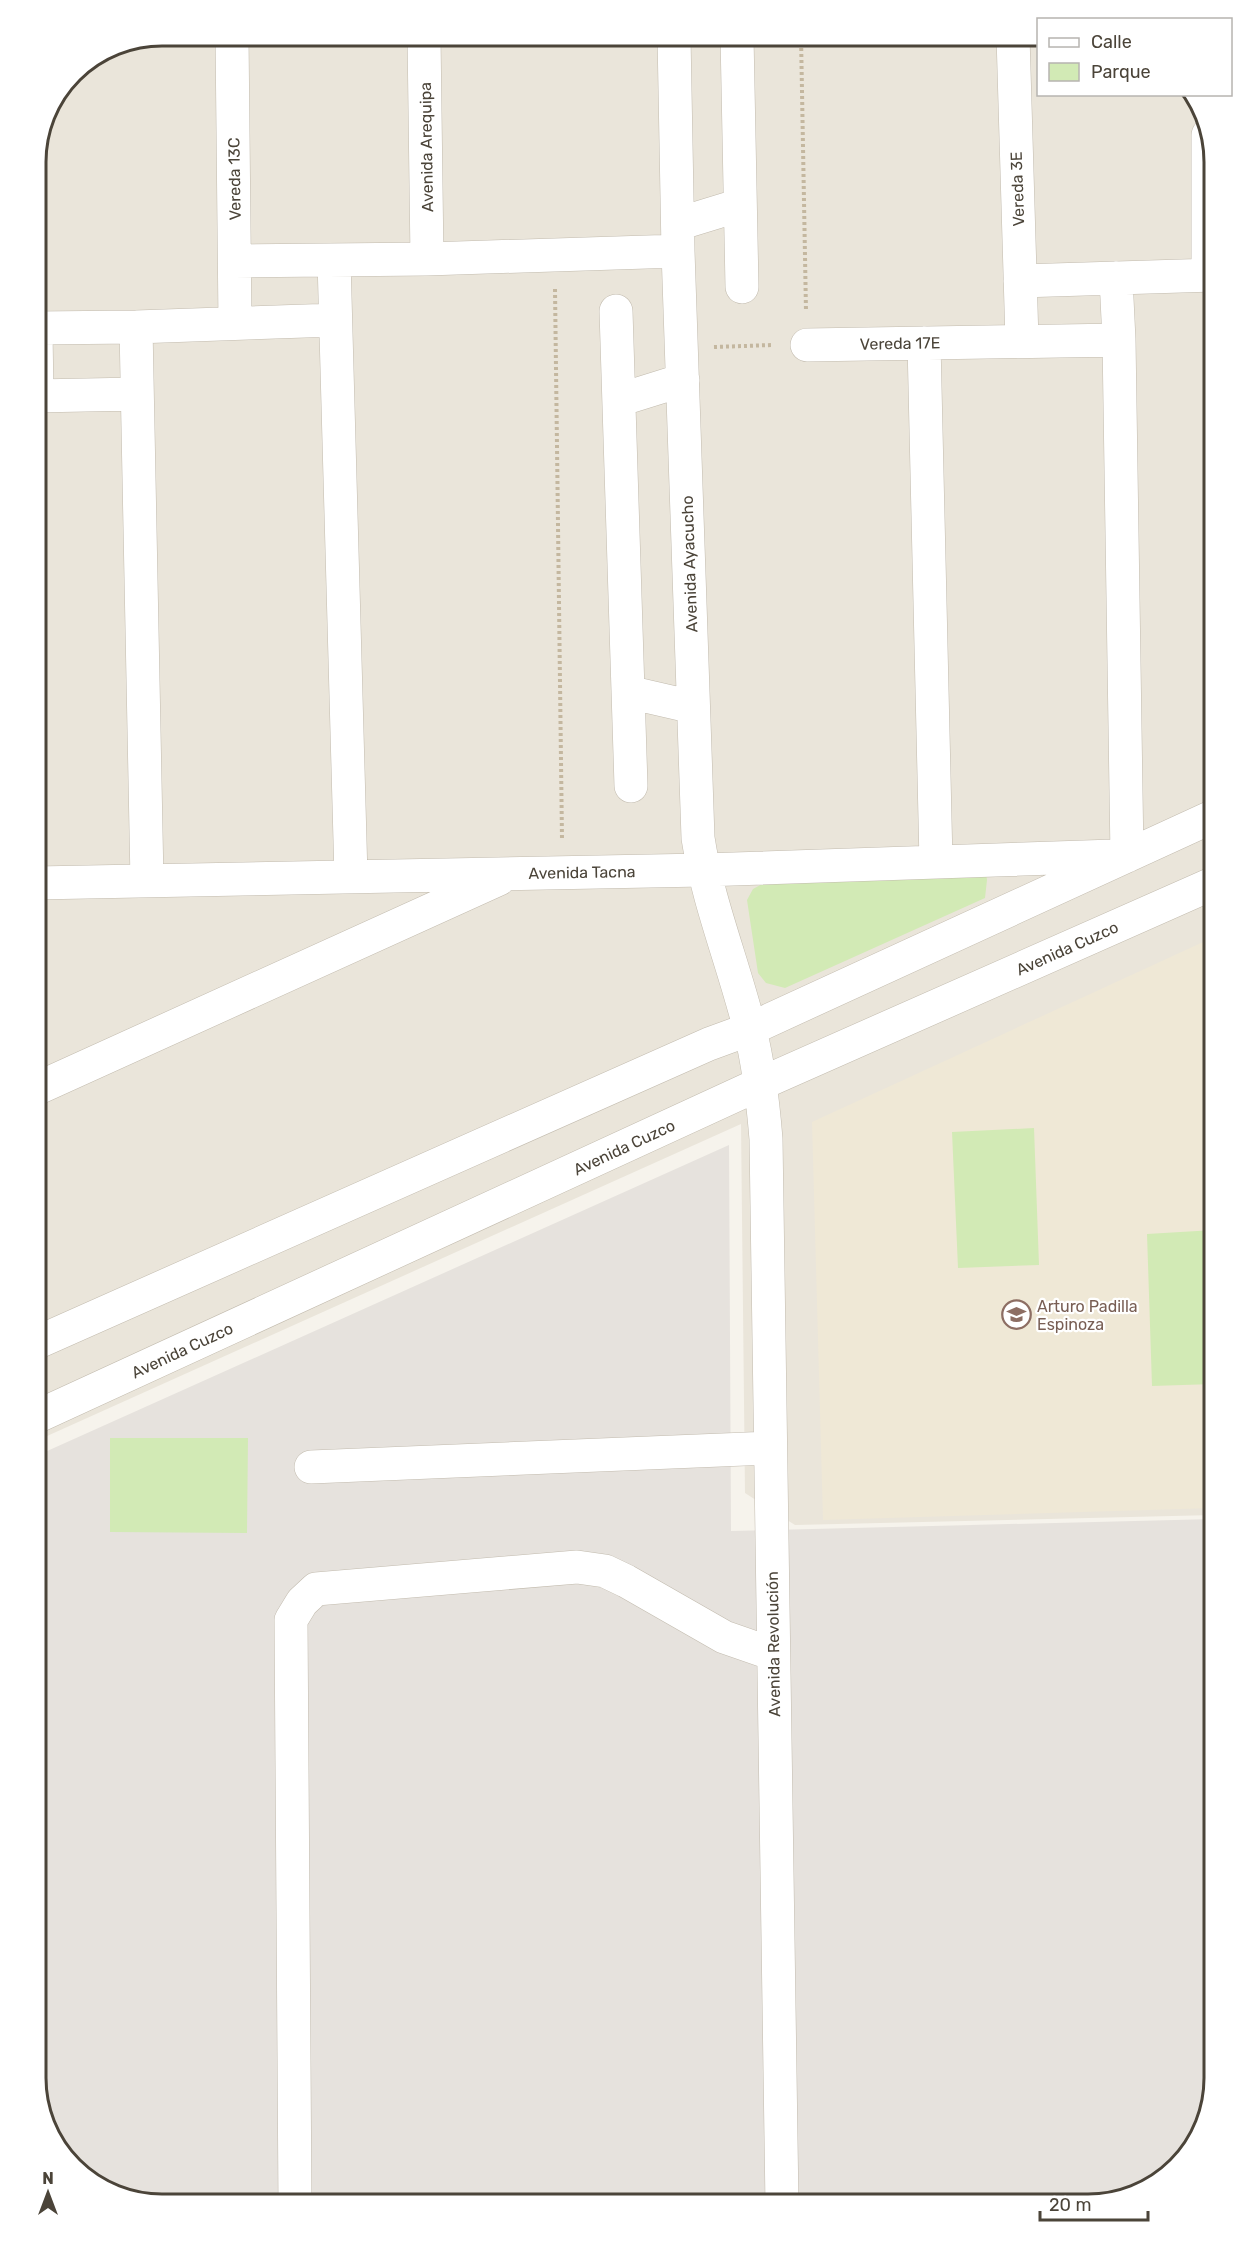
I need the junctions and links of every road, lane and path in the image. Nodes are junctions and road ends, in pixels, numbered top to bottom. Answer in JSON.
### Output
{"nodes":[{"id":1,"x":232,"y":47,"type":"edge"},
{"id":2,"x":424,"y":47,"type":"edge"},
{"id":3,"x":674,"y":47,"type":"edge"},
{"id":4,"x":736,"y":47,"type":"edge"},
{"id":5,"x":801,"y":47,"type":"edge"},
{"id":6,"x":1012,"y":47,"type":"edge"},
{"id":7,"x":740,"y":205,"type":"junction"},
{"id":8,"x":678,"y":237,"type":"junction"},
{"id":9,"x":554,"y":255,"type":"junction"},
{"id":10,"x":427,"y":259,"type":"junction"},
{"id":11,"x":334,"y":260,"type":"junction"},
{"id":12,"x":236,"y":261,"type":"junction"},
{"id":13,"x":1204,"y":275,"type":"edge"},
{"id":14,"x":1116,"y":278,"type":"junction"},
{"id":15,"x":1020,"y":282,"type":"junction"},
{"id":16,"x":742,"y":287,"type":"dead end"},
{"id":17,"x":616,"y":311,"type":"dead end"},
{"id":18,"x":335,"y":320,"type":"junction"},
{"id":19,"x":236,"y":323,"type":"junction"},
{"id":20,"x":136,"y":327,"type":"junction"},
{"id":21,"x":47,"y":330,"type":"edge"},
{"id":22,"x":1119,"y":340,"type":"junction"},
{"id":23,"x":1022,"y":341,"type":"junction"},
{"id":24,"x":924,"y":343,"type":"junction"},
{"id":25,"x":807,"y":345,"type":"junction"},
{"id":26,"x":682,"y":347,"type":"junction"},
{"id":27,"x":683,"y":380,"type":"junction"},
{"id":28,"x":136,"y":394,"type":"junction"},
{"id":29,"x":47,"y":396,"type":"edge"},
{"id":30,"x":619,"y":400,"type":"junction"},
{"id":31,"x":628,"y":692,"type":"junction"},
{"id":32,"x":693,"y":707,"type":"junction"},
{"id":33,"x":631,"y":786,"type":"dead end"},
{"id":34,"x":1204,"y":821,"type":"edge"},
{"id":35,"x":1127,"y":856,"type":"junction"},
{"id":36,"x":936,"y":862,"type":"junction"},
{"id":37,"x":703,"y":870,"type":"junction"},
{"id":38,"x":562,"y":872,"type":"junction"},
{"id":39,"x":512,"y":874,"type":"junction"},
{"id":40,"x":351,"y":877,"type":"junction"},
{"id":41,"x":147,"y":881,"type":"junction"},
{"id":42,"x":47,"y":884,"type":"edge"},
{"id":43,"x":1204,"y":887,"type":"edge"},
{"id":44,"x":750,"y":1029,"type":"junction"},
{"id":45,"x":762,"y":1083,"type":"junction"},
{"id":46,"x":47,"y":1084,"type":"edge"},
{"id":47,"x":46,"y":1338,"type":"edge"},
{"id":48,"x":46,"y":1412,"type":"edge"},
{"id":49,"x":770,"y":1448,"type":"junction"},
{"id":50,"x":311,"y":1467,"type":"dead end"},
{"id":51,"x":773,"y":1654,"type":"junction"},
{"id":52,"x":295,"y":2194,"type":"edge"},
{"id":53,"x":782,"y":2194,"type":"edge"}],
"edges":[{"from":1,"to":12,"type":"street","name":"Vereda 13C"},
{"from":2,"to":10,"type":"street","name":"Avenida Arequipa"},
{"from":3,"to":8,"type":"street","name":"Avenida Ayacucho"},
{"from":4,"to":7,"type":"street"},
{"from":5,"to":25,"type":"path"},
{"from":6,"to":15,"type":"street","name":"Vereda 3E"},
{"from":7,"to":8,"type":"street"},
{"from":7,"to":16,"type":"street"},
{"from":8,"to":9,"type":"street"},
{"from":8,"to":26,"type":"street","name":"Avenida Ayacucho"},
{"from":9,"to":10,"type":"street"},
{"from":9,"to":38,"type":"path"},
{"from":10,"to":11,"type":"street"},
{"from":11,"to":12,"type":"street"},
{"from":11,"to":18,"type":"street"},
{"from":12,"to":19,"type":"street","name":"Vereda 13C"},
{"from":13,"to":14,"type":"street"},
{"from":14,"to":15,"type":"street"},
{"from":14,"to":22,"type":"street"},
{"from":15,"to":23,"type":"street","name":"Vereda 3E"},
{"from":17,"to":30,"type":"street"},
{"from":18,"to":19,"type":"street"},
{"from":18,"to":40,"type":"street"},
{"from":19,"to":20,"type":"street"},
{"from":20,"to":21,"type":"street"},
{"from":20,"to":28,"type":"street"},
{"from":22,"to":23,"type":"street","name":"Vereda 17E"},
{"from":22,"to":35,"type":"street"},
{"from":23,"to":24,"type":"street","name":"Vereda 17E"},
{"from":24,"to":25,"type":"street","name":"Vereda 17E"},
{"from":24,"to":36,"type":"street"},
{"from":25,"to":26,"type":"path"},
{"from":26,"to":27,"type":"street","name":"Avenida Ayacucho"},
{"from":27,"to":30,"type":"street"},
{"from":27,"to":32,"type":"street","name":"Avenida Ayacucho"},
{"from":28,"to":29,"type":"street"},
{"from":28,"to":41,"type":"street"},
{"from":30,"to":31,"type":"street"},
{"from":31,"to":32,"type":"street"},
{"from":31,"to":33,"type":"street"},
{"from":32,"to":37,"type":"street","name":"Avenida Ayacucho"},
{"from":34,"to":35,"type":"street"},
{"from":35,"to":36,"type":"street","name":"Avenida Tacna"},
{"from":35,"to":44,"type":"street"},
{"from":36,"to":37,"type":"street","name":"Avenida Tacna"},
{"from":37,"to":38,"type":"street","name":"Avenida Tacna"},
{"from":37,"to":44,"type":"street","name":"Avenida Ayacucho"},
{"from":38,"to":39,"type":"street","name":"Avenida Tacna"},
{"from":39,"to":40,"type":"street","name":"Avenida Tacna"},
{"from":39,"to":46,"type":"street"},
{"from":40,"to":41,"type":"street","name":"Avenida Tacna"},
{"from":41,"to":42,"type":"street","name":"Avenida Tacna"},
{"from":43,"to":45,"type":"street","name":"Avenida Cuzco"},
{"from":44,"to":45,"type":"street","name":"Avenida Ayacucho"},
{"from":44,"to":47,"type":"street"},
{"from":45,"to":48,"type":"street","name":"Avenida Cuzco"},
{"from":45,"to":49,"type":"street","name":"Avenida Revolución"},
{"from":49,"to":50,"type":"street"},
{"from":49,"to":51,"type":"street","name":"Avenida Revolución"},
{"from":51,"to":52,"type":"street"},
{"from":51,"to":53,"type":"street","name":"Avenida Revolución"}]}
